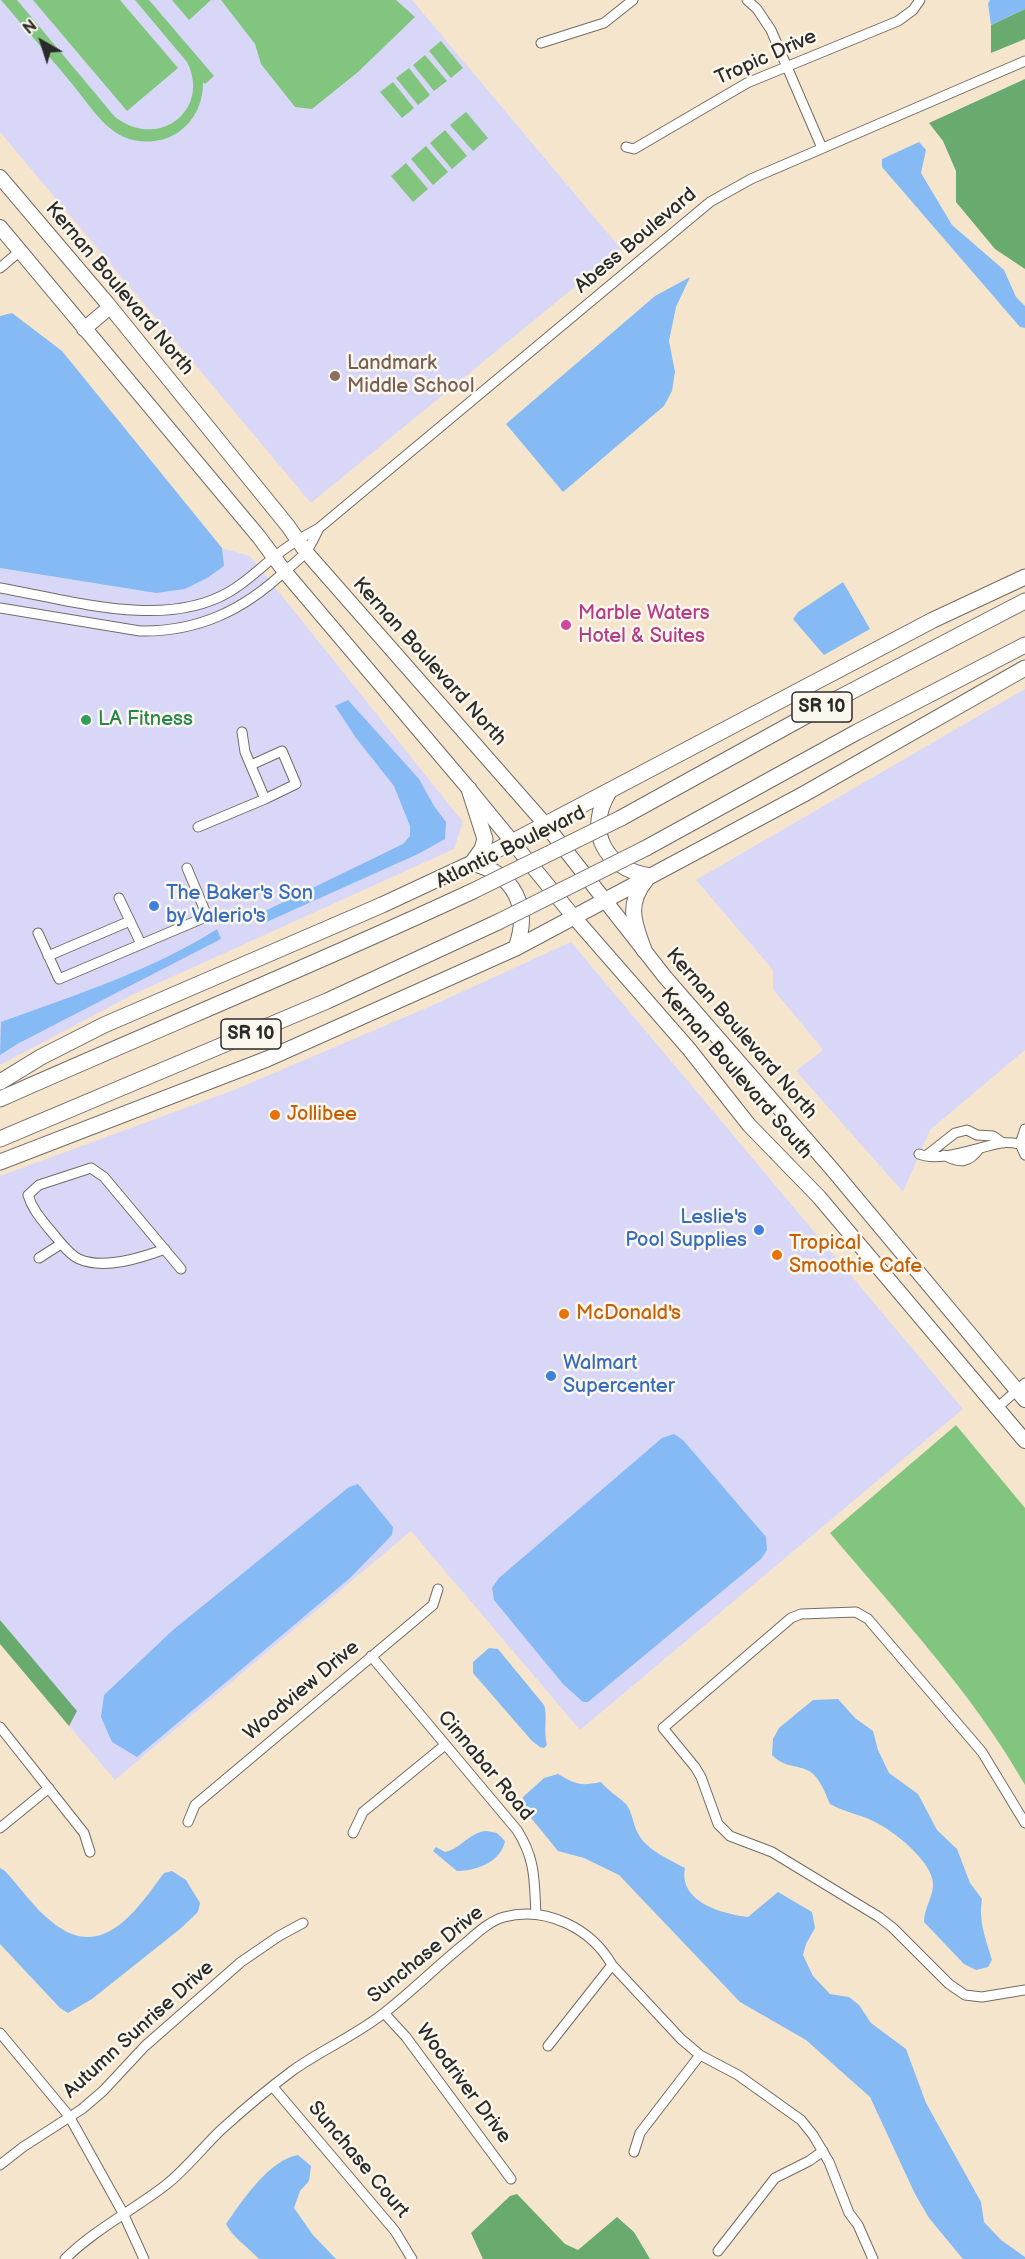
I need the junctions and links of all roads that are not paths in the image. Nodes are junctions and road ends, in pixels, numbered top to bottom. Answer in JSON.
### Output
{"nodes":[{"id":1,"x":633,"y":0,"type":"edge"},
{"id":2,"x":747,"y":0,"type":"edge"},
{"id":3,"x":920,"y":0,"type":"edge"},
{"id":4,"x":541,"y":43,"type":"dead end"},
{"id":5,"x":1025,"y":61,"type":"edge"},
{"id":6,"x":787,"y":67,"type":"junction"},
{"id":7,"x":626,"y":147,"type":"dead end"},
{"id":8,"x":822,"y":148,"type":"junction"},
{"id":9,"x":0,"y":177,"type":"edge"},
{"id":10,"x":0,"y":227,"type":"edge"},
{"id":11,"x":20,"y":251,"type":"junction"},
{"id":12,"x":0,"y":268,"type":"edge"},
{"id":13,"x":111,"y":307,"type":"junction"},
{"id":14,"x":84,"y":329,"type":"junction"},
{"id":15,"x":319,"y":528,"type":"junction"},
{"id":16,"x":296,"y":540,"type":"junction"},
{"id":17,"x":306,"y":552,"type":"junction"},
{"id":18,"x":273,"y":557,"type":"junction"},
{"id":19,"x":285,"y":572,"type":"junction"},
{"id":20,"x":1025,"y":577,"type":"edge"},
{"id":21,"x":0,"y":588,"type":"edge"},
{"id":22,"x":1025,"y":601,"type":"edge"},
{"id":23,"x":0,"y":608,"type":"edge"},
{"id":24,"x":1025,"y":645,"type":"edge"},
{"id":25,"x":1025,"y":668,"type":"edge"},
{"id":26,"x":242,"y":732,"type":"dead end"},
{"id":27,"x":250,"y":765,"type":"junction"},
{"id":28,"x":469,"y":789,"type":"junction"},
{"id":29,"x":610,"y":790,"type":"junction"},
{"id":30,"x":265,"y":799,"type":"junction"},
{"id":31,"x":545,"y":824,"type":"junction"},
{"id":32,"x":198,"y":827,"type":"dead end"},
{"id":33,"x":511,"y":842,"type":"junction"},
{"id":34,"x":472,"y":863,"type":"junction"},
{"id":35,"x":187,"y":868,"type":"dead end"},
{"id":36,"x":650,"y":876,"type":"junction"},
{"id":37,"x":119,"y":898,"type":"dead end"},
{"id":38,"x":605,"y":899,"type":"junction"},
{"id":39,"x":573,"y":916,"type":"junction"},
{"id":40,"x":130,"y":921,"type":"junction"},
{"id":41,"x":38,"y":933,"type":"dead end"},
{"id":42,"x":141,"y":944,"type":"junction"},
{"id":43,"x":516,"y":948,"type":"junction"},
{"id":44,"x":644,"y":950,"type":"junction"},
{"id":45,"x":48,"y":956,"type":"junction"},
{"id":46,"x":54,"y":1075,"type":"junction"},
{"id":47,"x":0,"y":1082,"type":"edge"},
{"id":48,"x":0,"y":1099,"type":"edge"},
{"id":49,"x":0,"y":1111,"type":"edge"},
{"id":50,"x":1025,"y":1129,"type":"edge"},
{"id":51,"x":0,"y":1139,"type":"edge"},
{"id":52,"x":1003,"y":1143,"type":"junction"},
{"id":53,"x":1020,"y":1143,"type":"junction"},
{"id":54,"x":1025,"y":1155,"type":"edge"},
{"id":55,"x":0,"y":1162,"type":"edge"},
{"id":56,"x":832,"y":1169,"type":"joint"},
{"id":57,"x":62,"y":1244,"type":"junction"},
{"id":58,"x":165,"y":1249,"type":"junction"},
{"id":59,"x":39,"y":1258,"type":"dead end"},
{"id":60,"x":181,"y":1269,"type":"dead end"},
{"id":61,"x":1022,"y":1391,"type":"edge"},
{"id":62,"x":997,"y":1408,"type":"junction"},
{"id":63,"x":1025,"y":1441,"type":"edge"},
{"id":64,"x":438,"y":1589,"type":"dead end"},
{"id":65,"x":371,"y":1656,"type":"junction"},
{"id":66,"x":0,"y":1727,"type":"edge"},
{"id":67,"x":445,"y":1745,"type":"junction"},
{"id":68,"x":49,"y":1788,"type":"junction"},
{"id":69,"x":188,"y":1822,"type":"dead end"},
{"id":70,"x":1025,"y":1823,"type":"edge"},
{"id":71,"x":0,"y":1828,"type":"edge"},
{"id":72,"x":353,"y":1833,"type":"dead end"},
{"id":73,"x":90,"y":1852,"type":"dead end"},
{"id":74,"x":536,"y":1914,"type":"junction"},
{"id":75,"x":303,"y":1923,"type":"dead end"},
{"id":76,"x":612,"y":1965,"type":"junction"},
{"id":77,"x":1025,"y":1990,"type":"edge"},
{"id":78,"x":384,"y":2013,"type":"junction"},
{"id":79,"x":0,"y":2033,"type":"edge"},
{"id":80,"x":548,"y":2046,"type":"dead end"},
{"id":81,"x":700,"y":2055,"type":"junction"},
{"id":82,"x":273,"y":2087,"type":"junction"},
{"id":83,"x":69,"y":2116,"type":"junction"},
{"id":84,"x":823,"y":2151,"type":"junction"},
{"id":85,"x":634,"y":2152,"type":"dead end"},
{"id":86,"x":0,"y":2165,"type":"edge"},
{"id":87,"x":511,"y":2179,"type":"dead end"},
{"id":88,"x":123,"y":2213,"type":"junction"},
{"id":89,"x":718,"y":2251,"type":"dead end"},
{"id":90,"x":65,"y":2259,"type":"edge"},
{"id":91,"x":144,"y":2259,"type":"edge"},
{"id":92,"x":412,"y":2259,"type":"edge"},
{"id":93,"x":873,"y":2259,"type":"edge"}],
"edges":[{"from":1,"to":4,"type":"street"},
{"from":2,"to":6,"type":"street"},
{"from":3,"to":6,"type":"street","name":"Tropic Drive"},
{"from":5,"to":8,"type":"street","name":"Abess Boulevard"},
{"from":6,"to":7,"type":"street","name":"Tropic Drive"},
{"from":6,"to":8,"type":"street"},
{"from":8,"to":15,"type":"street","name":"Abess Boulevard"},
{"from":9,"to":13,"type":"main road","name":"Kernan Boulevard North"},
{"from":10,"to":11,"type":"main road"},
{"from":11,"to":12,"type":"street"},
{"from":11,"to":14,"type":"main road"},
{"from":13,"to":14,"type":"main road"},
{"from":13,"to":16,"type":"main road","name":"Kernan Boulevard North"},
{"from":14,"to":18,"type":"main road"},
{"from":15,"to":16,"type":"street","name":"Abess Boulevard"},
{"from":15,"to":17,"type":"street","name":"Abess Boulevard"},
{"from":16,"to":17,"type":"main road","name":"Kernan Boulevard North"},
{"from":16,"to":18,"type":"street","name":"Abess Boulevard"},
{"from":17,"to":19,"type":"street","name":"Abess Boulevard"},
{"from":17,"to":31,"type":"main road","name":"Kernan Boulevard North"},
{"from":18,"to":19,"type":"main road"},
{"from":18,"to":21,"type":"street","name":"Abess Boulevard"},
{"from":19,"to":23,"type":"street","name":"Abess Boulevard"},
{"from":19,"to":28,"type":"main road"},
{"from":20,"to":29,"type":"highway"},
{"from":22,"to":46,"type":"highway","name":"Atlantic Boulevard","number":"SR 10","bridge":true},
{"from":24,"to":51,"type":"highway","number":"SR 10","bridge":true},
{"from":25,"to":36,"type":"highway"},
{"from":26,"to":27,"type":"street"},
{"from":27,"to":30,"type":"street"},
{"from":27,"to":30,"type":"street"},
{"from":28,"to":33,"type":"main road"},
{"from":28,"to":34,"type":"highway"},
{"from":29,"to":31,"type":"highway"},
{"from":29,"to":36,"type":"highway"},
{"from":30,"to":32,"type":"street"},
{"from":31,"to":33,"type":"highway"},
{"from":31,"to":38,"type":"main road","name":"Kernan Boulevard North"},
{"from":33,"to":34,"type":"highway"},
{"from":33,"to":39,"type":"main road","name":"Kernan Boulevard South"},
{"from":34,"to":43,"type":"highway"},
{"from":34,"to":47,"type":"highway"},
{"from":35,"to":42,"type":"street"},
{"from":36,"to":38,"type":"highway"},
{"from":36,"to":44,"type":"highway"},
{"from":37,"to":40,"type":"street"},
{"from":38,"to":39,"type":"highway"},
{"from":38,"to":44,"type":"main road","name":"Kernan Boulevard North"},
{"from":39,"to":43,"type":"highway"},
{"from":39,"to":62,"type":"main road","name":"Kernan Boulevard South"},
{"from":40,"to":42,"type":"street"},
{"from":40,"to":45,"type":"street"},
{"from":41,"to":45,"type":"street"},
{"from":42,"to":45,"type":"street"},
{"from":43,"to":55,"type":"highway"},
{"from":44,"to":56,"type":"main road","name":"Kernan Boulevard North"},
{"from":46,"to":48,"type":"highway","name":"Atlantic Boulevard","number":"SR 10"},
{"from":46,"to":49,"type":"highway"},
{"from":50,"to":53,"type":"street"},
{"from":52,"to":52,"type":"street"},
{"from":52,"to":53,"type":"street"},
{"from":53,"to":54,"type":"street"},
{"from":56,"to":61,"type":"main road","name":"Kernan Boulevard South"},
{"from":57,"to":58,"type":"street"},
{"from":57,"to":58,"type":"street"},
{"from":57,"to":59,"type":"street"},
{"from":58,"to":60,"type":"street"},
{"from":61,"to":62,"type":"street"},
{"from":62,"to":63,"type":"main road","name":"Kernan Boulevard South"},
{"from":64,"to":65,"type":"street","name":"Woodview Drive"},
{"from":65,"to":67,"type":"street","name":"Cinnabar Road"},
{"from":65,"to":69,"type":"street","name":"Woodview Drive"},
{"from":66,"to":68,"type":"street"},
{"from":67,"to":72,"type":"street"},
{"from":67,"to":74,"type":"street","name":"Cinnabar Road"},
{"from":68,"to":71,"type":"street"},
{"from":68,"to":73,"type":"street"},
{"from":70,"to":77,"type":"street"},
{"from":74,"to":76,"type":"street","name":"Sunchase Drive"},
{"from":74,"to":78,"type":"street","name":"Sunchase Drive"},
{"from":75,"to":83,"type":"street","name":"Autumn Sunrise Drive"},
{"from":76,"to":80,"type":"street"},
{"from":76,"to":81,"type":"street","name":"Sunchase Drive"},
{"from":78,"to":82,"type":"street","name":"Sunchase Drive"},
{"from":78,"to":87,"type":"street","name":"Woodriver Drive"},
{"from":79,"to":83,"type":"street"},
{"from":81,"to":84,"type":"street","name":"Sunchase Drive"},
{"from":81,"to":85,"type":"street"},
{"from":82,"to":88,"type":"street","name":"Sunchase Drive"},
{"from":82,"to":92,"type":"street","name":"Sunchase Court"},
{"from":83,"to":86,"type":"street","name":"Autumn Sunrise Drive"},
{"from":83,"to":88,"type":"street"},
{"from":84,"to":89,"type":"street"},
{"from":84,"to":93,"type":"street","name":"Sunchase Drive"},
{"from":88,"to":90,"type":"street","name":"Sunchase Drive"},
{"from":88,"to":91,"type":"street"}]}
